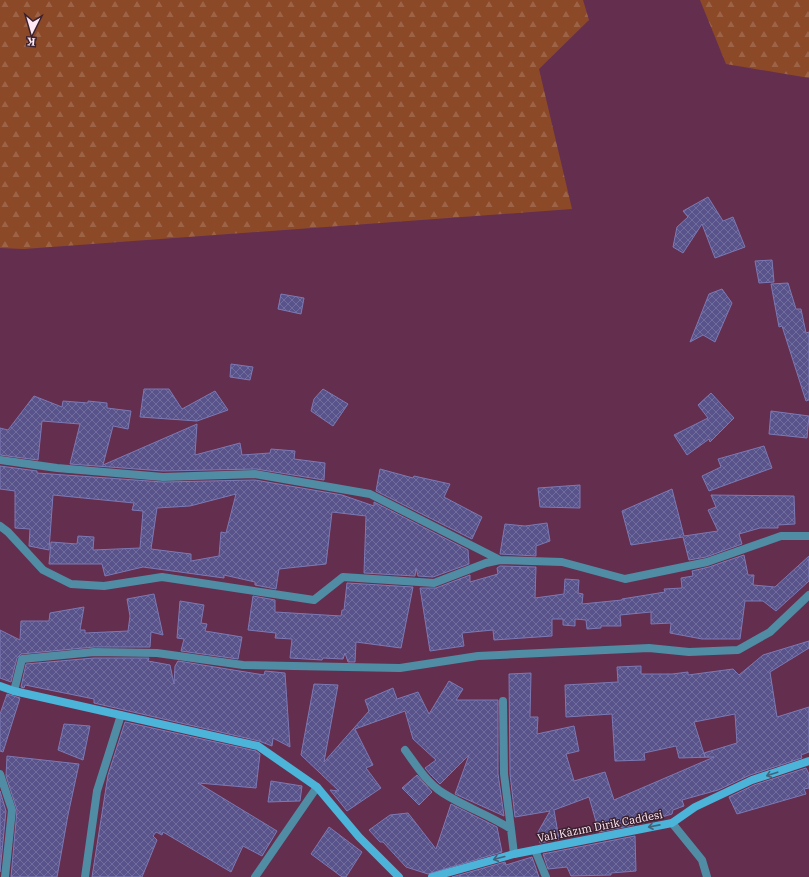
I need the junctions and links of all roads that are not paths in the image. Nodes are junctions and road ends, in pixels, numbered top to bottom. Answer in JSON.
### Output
{"nodes":[{"id":1,"x":0,"y":460,"type":"edge"},
{"id":2,"x":0,"y":526,"type":"edge"},
{"id":3,"x":809,"y":536,"type":"edge"},
{"id":4,"x":500,"y":560,"type":"junction"},
{"id":5,"x":809,"y":595,"type":"edge"},
{"id":6,"x":0,"y":686,"type":"edge"},
{"id":7,"x":14,"y":691,"type":"junction"},
{"id":8,"x":503,"y":701,"type":"dead end"},
{"id":9,"x":121,"y":715,"type":"junction"},
{"id":10,"x":405,"y":750,"type":"dead end"},
{"id":11,"x":809,"y":762,"type":"edge"},
{"id":12,"x":1,"y":779,"type":"edge"},
{"id":13,"x":317,"y":787,"type":"junction"},
{"id":14,"x":672,"y":823,"type":"junction"},
{"id":15,"x":511,"y":829,"type":"junction"},
{"id":16,"x":535,"y":850,"type":"junction"},
{"id":17,"x":514,"y":854,"type":"junction"},
{"id":18,"x":4,"y":877,"type":"edge"},
{"id":19,"x":85,"y":877,"type":"edge"},
{"id":20,"x":255,"y":877,"type":"edge"},
{"id":21,"x":399,"y":877,"type":"edge"},
{"id":22,"x":432,"y":877,"type":"edge"},
{"id":23,"x":546,"y":877,"type":"edge"},
{"id":24,"x":707,"y":877,"type":"edge"}],
"edges":[{"from":1,"to":4,"type":"street"},
{"from":2,"to":4,"type":"street"},
{"from":3,"to":4,"type":"street"},
{"from":5,"to":7,"type":"street"},
{"from":6,"to":7,"type":"street"},
{"from":7,"to":9,"type":"street"},
{"from":8,"to":15,"type":"street"},
{"from":9,"to":13,"type":"street"},
{"from":9,"to":19,"type":"street"},
{"from":10,"to":15,"type":"street"},
{"from":11,"to":14,"type":"street","name":"Vali Kâzım Dirik Caddesi","one_way":true},
{"from":12,"to":18,"type":"street"},
{"from":13,"to":20,"type":"street"},
{"from":13,"to":21,"type":"street"},
{"from":14,"to":16,"type":"street","name":"Vali Kâzım Dirik Caddesi","one_way":true},
{"from":14,"to":24,"type":"street"},
{"from":15,"to":17,"type":"street"},
{"from":16,"to":17,"type":"street","name":"Vali Kâzım Dirik Caddesi"},
{"from":16,"to":23,"type":"street"},
{"from":17,"to":22,"type":"street","name":"Vali Kâzım Dirik Caddesi","one_way":true}]}
